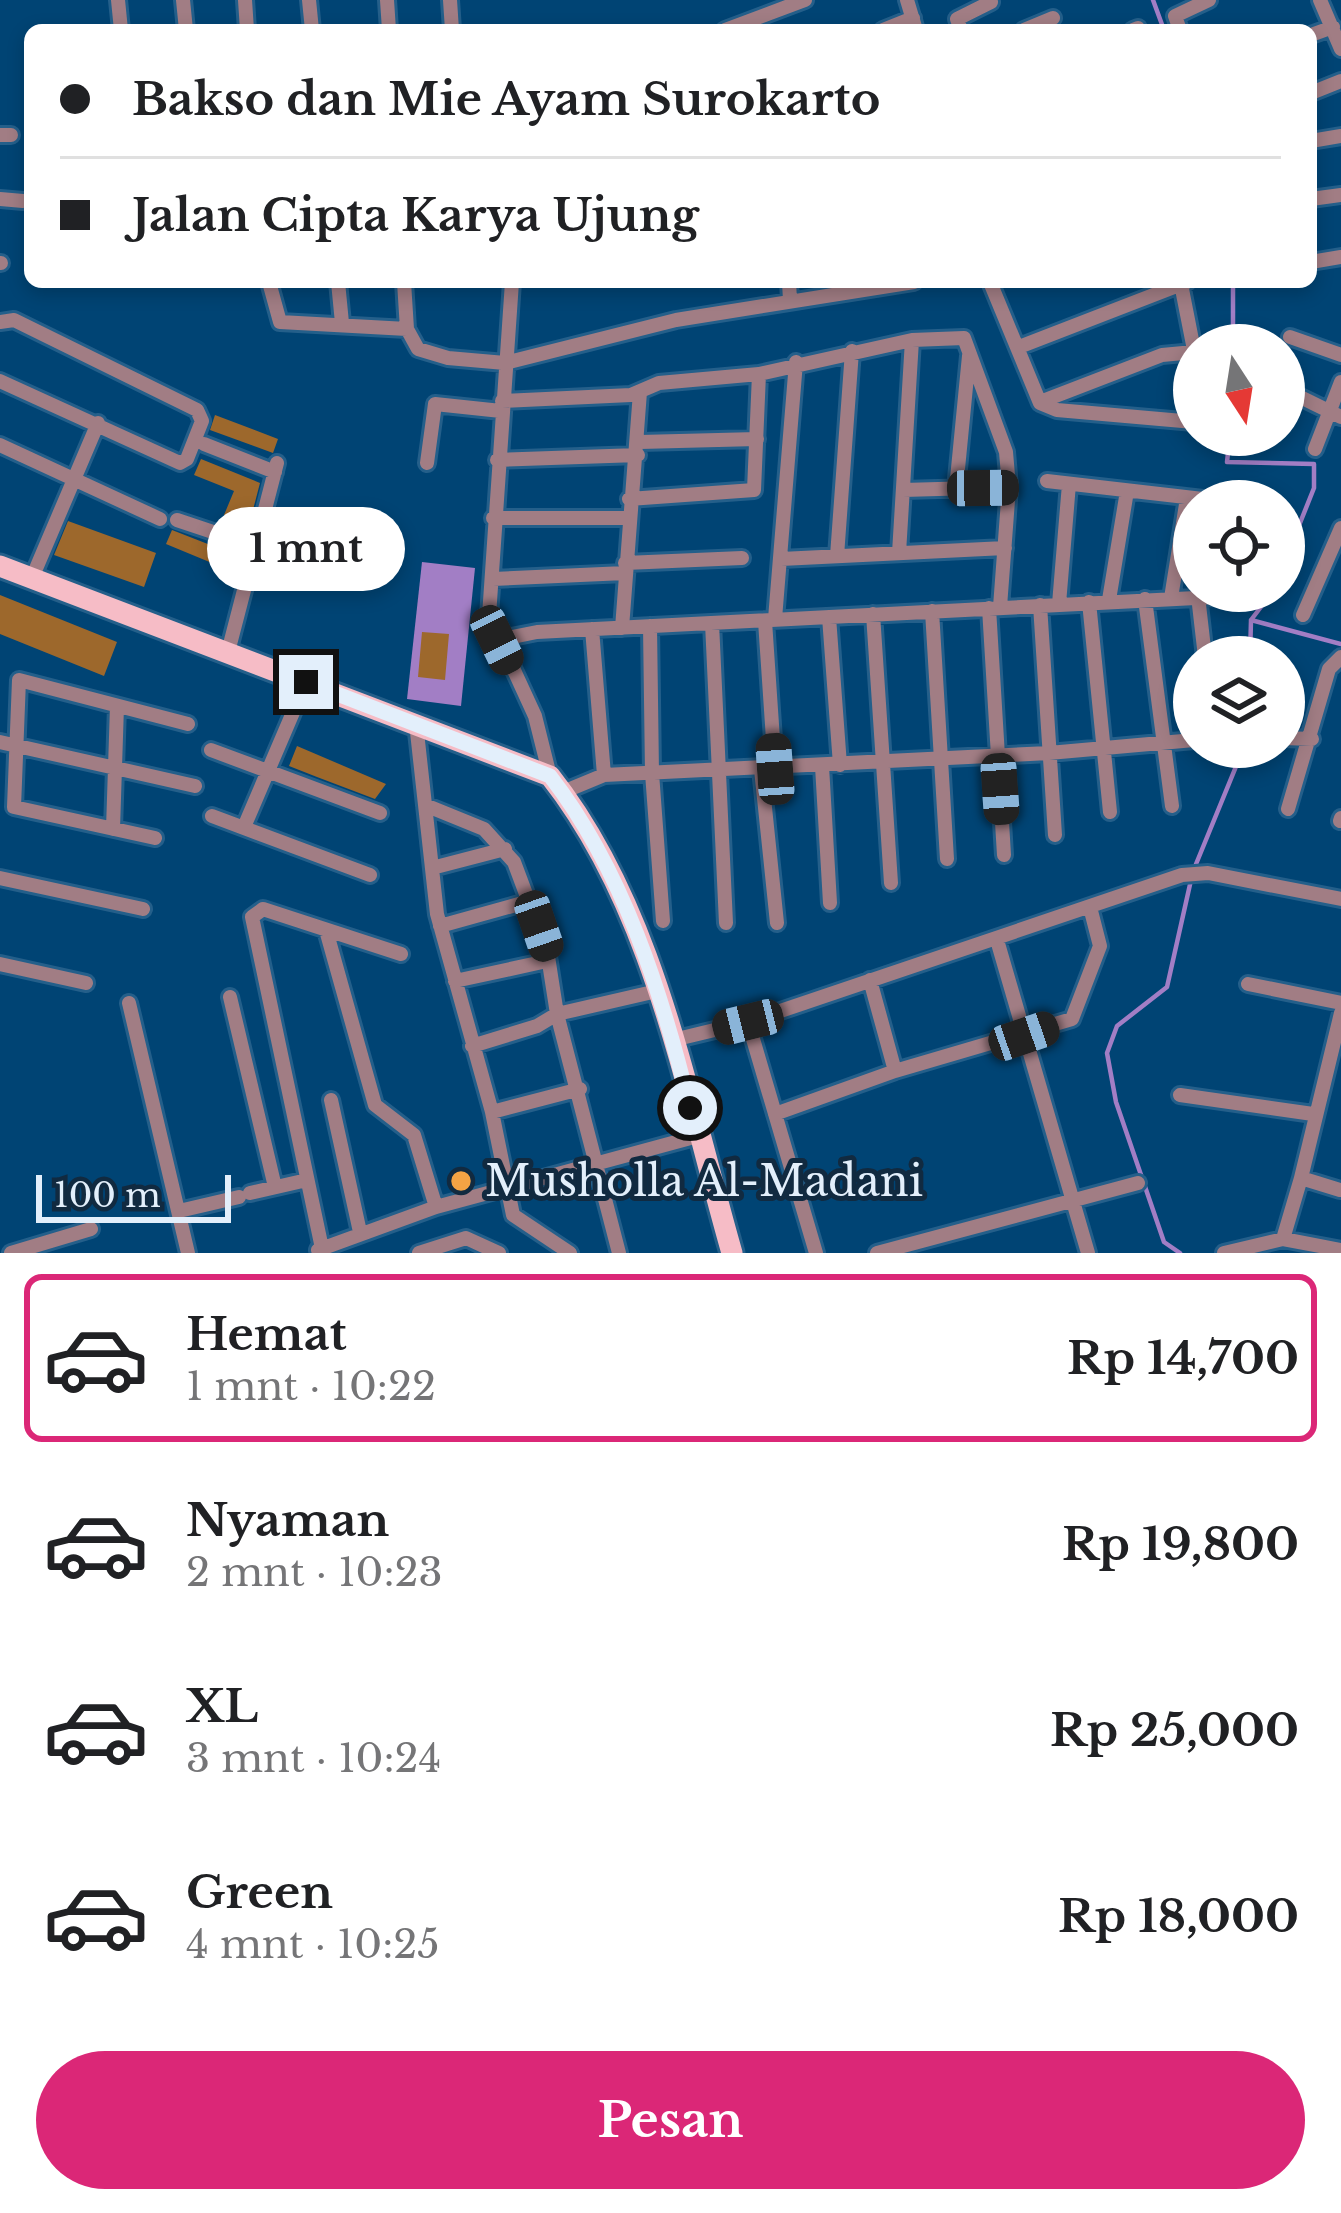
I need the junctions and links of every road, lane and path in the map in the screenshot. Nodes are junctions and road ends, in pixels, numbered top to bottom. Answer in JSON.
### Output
{"nodes":[{"id":1,"x":805,"y":0,"type":"edge"},
{"id":2,"x":907,"y":0,"type":"edge"},
{"id":3,"x":1209,"y":0,"type":"edge"},
{"id":4,"x":1321,"y":0,"type":"edge"},
{"id":5,"x":992,"y":1,"type":"edge"},
{"id":6,"x":1053,"y":18,"type":"dead end"},
{"id":7,"x":769,"y":23,"type":"edge"},
{"id":8,"x":915,"y":24,"type":"edge"},
{"id":9,"x":959,"y":24,"type":"edge"},
{"id":10,"x":1038,"y":24,"type":"edge"},
{"id":11,"x":1178,"y":24,"type":"edge"},
{"id":12,"x":1333,"y":27,"type":"junction"},
{"id":13,"x":1317,"y":33,"type":"edge"},
{"id":14,"x":1341,"y":49,"type":"edge"},
{"id":15,"x":0,"y":200,"type":"edge"},
{"id":16,"x":22,"y":201,"type":"dead end"},
{"id":17,"x":270,"y":288,"type":"edge"},
{"id":18,"x":339,"y":288,"type":"edge"},
{"id":19,"x":404,"y":288,"type":"edge"},
{"id":20,"x":511,"y":288,"type":"edge"},
{"id":21,"x":789,"y":288,"type":"edge"},
{"id":22,"x":873,"y":288,"type":"edge"},
{"id":23,"x":993,"y":288,"type":"edge"},
{"id":24,"x":1171,"y":288,"type":"edge"},
{"id":25,"x":1185,"y":288,"type":"edge"},
{"id":26,"x":790,"y":300,"type":"junction"},
{"id":27,"x":0,"y":322,"type":"edge"},
{"id":28,"x":342,"y":322,"type":"junction"},
{"id":29,"x":1190,"y":324,"type":"edge"},
{"id":30,"x":407,"y":329,"type":"junction"},
{"id":31,"x":912,"y":340,"type":"junction"},
{"id":32,"x":1305,"y":342,"type":"edge"},
{"id":33,"x":1019,"y":347,"type":"junction"},
{"id":34,"x":852,"y":351,"type":"junction"},
{"id":35,"x":969,"y":351,"type":"junction"},
{"id":36,"x":1173,"y":354,"type":"edge"},
{"id":37,"x":1341,"y":355,"type":"edge"},
{"id":38,"x":796,"y":362,"type":"junction"},
{"id":39,"x":505,"y":363,"type":"junction"},
{"id":40,"x":760,"y":374,"type":"junction"},
{"id":41,"x":0,"y":381,"type":"edge"},
{"id":42,"x":1341,"y":382,"type":"edge"},
{"id":43,"x":640,"y":392,"type":"junction"},
{"id":44,"x":1305,"y":400,"type":"edge"},
{"id":45,"x":1040,"y":403,"type":"junction"},
{"id":46,"x":502,"y":406,"type":"junction"},
{"id":47,"x":1335,"y":415,"type":"edge"},
{"id":48,"x":1173,"y":420,"type":"edge"},
{"id":49,"x":98,"y":423,"type":"junction"},
{"id":50,"x":757,"y":439,"type":"junction"},
{"id":51,"x":204,"y":444,"type":"dead end"},
{"id":52,"x":0,"y":445,"type":"edge"},
{"id":53,"x":639,"y":448,"type":"junction"},
{"id":54,"x":1315,"y":449,"type":"dead end"},
{"id":55,"x":497,"y":460,"type":"junction"},
{"id":56,"x":428,"y":463,"type":"dead end"},
{"id":57,"x":74,"y":479,"type":"junction"},
{"id":58,"x":1047,"y":482,"type":"dead end"},
{"id":59,"x":1070,"y":484,"type":"junction"},
{"id":60,"x":1010,"y":487,"type":"junction"},
{"id":61,"x":956,"y":489,"type":"junction"},
{"id":62,"x":903,"y":490,"type":"junction"},
{"id":63,"x":1127,"y":491,"type":"junction"},
{"id":64,"x":1173,"y":496,"type":"edge"},
{"id":65,"x":629,"y":499,"type":"junction"},
{"id":66,"x":493,"y":518,"type":"junction"},
{"id":67,"x":628,"y":518,"type":"junction"},
{"id":68,"x":160,"y":519,"type":"dead end"},
{"id":69,"x":177,"y":520,"type":"dead end"},
{"id":70,"x":1341,"y":528,"type":"edge"},
{"id":71,"x":255,"y":546,"type":"junction"},
{"id":72,"x":1004,"y":548,"type":"junction"},
{"id":73,"x":899,"y":553,"type":"junction"},
{"id":74,"x":837,"y":556,"type":"junction"},
{"id":75,"x":742,"y":558,"type":"dead end"},
{"id":76,"x":781,"y":559,"type":"junction"},
{"id":77,"x":0,"y":566,"type":"edge"},
{"id":78,"x":625,"y":568,"type":"junction"},
{"id":79,"x":32,"y":578,"type":"junction"},
{"id":80,"x":493,"y":579,"type":"junction"},
{"id":81,"x":1173,"y":586,"type":"edge"},
{"id":82,"x":1171,"y":598,"type":"joint"},
{"id":83,"x":1145,"y":599,"type":"junction"},
{"id":84,"x":1109,"y":600,"type":"junction"},
{"id":85,"x":1089,"y":602,"type":"junction"},
{"id":86,"x":1059,"y":604,"type":"junction"},
{"id":87,"x":1040,"y":605,"type":"junction"},
{"id":88,"x":994,"y":608,"type":"junction"},
{"id":89,"x":932,"y":610,"type":"junction"},
{"id":90,"x":873,"y":614,"type":"junction"},
{"id":91,"x":1303,"y":615,"type":"dead end"},
{"id":92,"x":829,"y":616,"type":"junction"},
{"id":93,"x":770,"y":620,"type":"junction"},
{"id":94,"x":712,"y":623,"type":"junction"},
{"id":95,"x":650,"y":626,"type":"junction"},
{"id":96,"x":622,"y":628,"type":"junction"},
{"id":97,"x":592,"y":629,"type":"junction"},
{"id":98,"x":497,"y":640,"type":"junction"},
{"id":99,"x":228,"y":652,"type":"junction"},
{"id":100,"x":1341,"y":657,"type":"edge"},
{"id":101,"x":306,"y":682,"type":"junction"},
{"id":102,"x":117,"y":706,"type":"junction"},
{"id":103,"x":188,"y":724,"type":"dead end"},
{"id":104,"x":417,"y":732,"type":"dead end"},
{"id":105,"x":1305,"y":739,"type":"edge"},
{"id":106,"x":1312,"y":739,"type":"junction"},
{"id":107,"x":8,"y":742,"type":"edge"},
{"id":108,"x":1173,"y":743,"type":"edge"},
{"id":109,"x":1161,"y":744,"type":"junction"},
{"id":110,"x":1099,"y":749,"type":"junction"},
{"id":111,"x":212,"y":750,"type":"dead end"},
{"id":112,"x":1049,"y":753,"type":"junction"},
{"id":113,"x":998,"y":756,"type":"junction"},
{"id":114,"x":941,"y":759,"type":"junction"},
{"id":115,"x":883,"y":762,"type":"junction"},
{"id":116,"x":840,"y":765,"type":"junction"},
{"id":117,"x":112,"y":766,"type":"junction"},
{"id":118,"x":822,"y":766,"type":"junction"},
{"id":119,"x":768,"y":769,"type":"junction"},
{"id":120,"x":268,"y":771,"type":"junction"},
{"id":121,"x":719,"y":771,"type":"junction"},
{"id":122,"x":652,"y":773,"type":"junction"},
{"id":123,"x":604,"y":775,"type":"junction"},
{"id":124,"x":556,"y":784,"type":"junction"},
{"id":125,"x":195,"y":786,"type":"dead end"},
{"id":126,"x":425,"y":805,"type":"junction"},
{"id":127,"x":1172,"y":806,"type":"dead end"},
{"id":128,"x":1288,"y":809,"type":"dead end"},
{"id":129,"x":1110,"y":812,"type":"dead end"},
{"id":130,"x":380,"y":813,"type":"dead end"},
{"id":131,"x":212,"y":816,"type":"dead end"},
{"id":132,"x":244,"y":827,"type":"junction"},
{"id":133,"x":113,"y":829,"type":"junction"},
{"id":134,"x":1055,"y":836,"type":"dead end"},
{"id":135,"x":155,"y":838,"type":"dead end"},
{"id":136,"x":505,"y":849,"type":"junction"},
{"id":137,"x":1004,"y":855,"type":"dead end"},
{"id":138,"x":947,"y":859,"type":"dead end"},
{"id":139,"x":432,"y":868,"type":"junction"},
{"id":140,"x":370,"y":875,"type":"dead end"},
{"id":141,"x":0,"y":878,"type":"edge"},
{"id":142,"x":891,"y":884,"type":"dead end"},
{"id":143,"x":1341,"y":899,"type":"edge"},
{"id":144,"x":530,"y":901,"type":"junction"},
{"id":145,"x":830,"y":903,"type":"dead end"},
{"id":146,"x":1090,"y":908,"type":"junction"},
{"id":147,"x":143,"y":909,"type":"dead end"},
{"id":148,"x":663,"y":921,"type":"dead end"},
{"id":149,"x":726,"y":923,"type":"dead end"},
{"id":150,"x":777,"y":923,"type":"dead end"},
{"id":151,"x":440,"y":926,"type":"junction"},
{"id":152,"x":326,"y":930,"type":"junction"},
{"id":153,"x":998,"y":940,"type":"junction"},
{"id":154,"x":401,"y":954,"type":"dead end"},
{"id":155,"x":547,"y":961,"type":"junction"},
{"id":156,"x":0,"y":964,"type":"edge"},
{"id":157,"x":870,"y":980,"type":"junction"},
{"id":158,"x":455,"y":981,"type":"junction"},
{"id":159,"x":86,"y":983,"type":"dead end"},
{"id":160,"x":1247,"y":984,"type":"dead end"},
{"id":161,"x":657,"y":991,"type":"junction"},
{"id":162,"x":230,"y":997,"type":"dead end"},
{"id":163,"x":129,"y":1003,"type":"dead end"},
{"id":164,"x":1341,"y":1003,"type":"edge"},
{"id":165,"x":1341,"y":1013,"type":"edge"},
{"id":166,"x":557,"y":1014,"type":"junction"},
{"id":167,"x":748,"y":1022,"type":"junction"},
{"id":168,"x":1024,"y":1036,"type":"junction"},
{"id":169,"x":673,"y":1040,"type":"junction"},
{"id":170,"x":472,"y":1046,"type":"junction"},
{"id":171,"x":895,"y":1071,"type":"junction"},
{"id":172,"x":580,"y":1089,"type":"junction"},
{"id":173,"x":1180,"y":1095,"type":"dead end"},
{"id":174,"x":332,"y":1100,"type":"dead end"},
{"id":175,"x":492,"y":1112,"type":"junction"},
{"id":176,"x":775,"y":1114,"type":"junction"},
{"id":177,"x":1313,"y":1114,"type":"junction"},
{"id":178,"x":698,"y":1136,"type":"junction"},
{"id":179,"x":598,"y":1165,"type":"junction"},
{"id":180,"x":1300,"y":1178,"type":"junction"},
{"id":181,"x":307,"y":1180,"type":"junction"},
{"id":182,"x":1138,"y":1183,"type":"dead end"},
{"id":183,"x":510,"y":1186,"type":"junction"},
{"id":184,"x":275,"y":1187,"type":"junction"},
{"id":185,"x":1340,"y":1190,"type":"edge"},
{"id":186,"x":1075,"y":1200,"type":"junction"},
{"id":187,"x":436,"y":1207,"type":"junction"},
{"id":188,"x":179,"y":1211,"type":"junction"},
{"id":189,"x":92,"y":1229,"type":"dead end"},
{"id":190,"x":360,"y":1232,"type":"junction"},
{"id":191,"x":939,"y":1236,"type":"junction"},
{"id":192,"x":1283,"y":1239,"type":"junction"},
{"id":193,"x":1341,"y":1250,"type":"edge"},
{"id":194,"x":4,"y":1251,"type":"edge"},
{"id":195,"x":320,"y":1251,"type":"edge"},
{"id":196,"x":188,"y":1253,"type":"edge"},
{"id":197,"x":419,"y":1253,"type":"edge"},
{"id":198,"x":499,"y":1253,"type":"edge"},
{"id":199,"x":570,"y":1253,"type":"edge"},
{"id":200,"x":620,"y":1253,"type":"edge"},
{"id":201,"x":732,"y":1253,"type":"edge"},
{"id":202,"x":816,"y":1253,"type":"edge"},
{"id":203,"x":877,"y":1253,"type":"edge"},
{"id":204,"x":946,"y":1253,"type":"edge"},
{"id":205,"x":1088,"y":1253,"type":"edge"},
{"id":206,"x":1224,"y":1253,"type":"edge"}],
"edges":[{"from":1,"to":7,"type":"street"},
{"from":2,"to":8,"type":"street"},
{"from":3,"to":11,"type":"street"},
{"from":4,"to":12,"type":"street"},
{"from":5,"to":9,"type":"street"},
{"from":6,"to":10,"type":"street"},
{"from":12,"to":13,"type":"street"},
{"from":12,"to":14,"type":"street"},
{"from":15,"to":16,"type":"street"},
{"from":17,"to":28,"type":"street"},
{"from":18,"to":28,"type":"street"},
{"from":19,"to":30,"type":"street"},
{"from":20,"to":39,"type":"street"},
{"from":21,"to":26,"type":"street"},
{"from":22,"to":26,"type":"street"},
{"from":23,"to":33,"type":"street"},
{"from":24,"to":33,"type":"street"},
{"from":25,"to":29,"type":"street"},
{"from":26,"to":39,"type":"street"},
{"from":27,"to":49,"type":"street"},
{"from":28,"to":30,"type":"street"},
{"from":30,"to":39,"type":"street"},
{"from":31,"to":34,"type":"street"},
{"from":31,"to":35,"type":"street"},
{"from":31,"to":62,"type":"street"},
{"from":32,"to":37,"type":"street"},
{"from":33,"to":45,"type":"street"},
{"from":34,"to":38,"type":"street"},
{"from":34,"to":74,"type":"street"},
{"from":35,"to":60,"type":"street"},
{"from":35,"to":61,"type":"street"},
{"from":36,"to":45,"type":"street"},
{"from":38,"to":40,"type":"street"},
{"from":38,"to":76,"type":"street"},
{"from":39,"to":46,"type":"street"},
{"from":40,"to":43,"type":"street"},
{"from":40,"to":50,"type":"street"},
{"from":41,"to":49,"type":"street"},
{"from":42,"to":47,"type":"street"},
{"from":43,"to":46,"type":"street"},
{"from":43,"to":53,"type":"street"},
{"from":44,"to":47,"type":"street"},
{"from":45,"to":48,"type":"street"},
{"from":46,"to":55,"type":"street"},
{"from":46,"to":56,"type":"street"},
{"from":47,"to":54,"type":"street"},
{"from":49,"to":57,"type":"street"},
{"from":50,"to":53,"type":"street"},
{"from":50,"to":65,"type":"street"},
{"from":51,"to":71,"type":"street"},
{"from":52,"to":57,"type":"street"},
{"from":53,"to":55,"type":"street"},
{"from":53,"to":65,"type":"street"},
{"from":55,"to":66,"type":"street"},
{"from":57,"to":68,"type":"street"},
{"from":57,"to":79,"type":"street"},
{"from":58,"to":59,"type":"street"},
{"from":59,"to":63,"type":"street"},
{"from":59,"to":86,"type":"street"},
{"from":60,"to":61,"type":"street"},
{"from":60,"to":72,"type":"street"},
{"from":61,"to":62,"type":"street"},
{"from":62,"to":73,"type":"street"},
{"from":63,"to":64,"type":"street"},
{"from":63,"to":84,"type":"street"},
{"from":65,"to":67,"type":"street"},
{"from":66,"to":67,"type":"street"},
{"from":66,"to":80,"type":"street"},
{"from":67,"to":78,"type":"street"},
{"from":69,"to":71,"type":"street"},
{"from":70,"to":91,"type":"street"},
{"from":71,"to":99,"type":"street"},
{"from":72,"to":73,"type":"street"},
{"from":72,"to":88,"type":"street"},
{"from":73,"to":74,"type":"street"},
{"from":74,"to":76,"type":"street"},
{"from":75,"to":78,"type":"street"},
{"from":76,"to":93,"type":"street"},
{"from":77,"to":79,"type":"main road"},
{"from":78,"to":80,"type":"street"},
{"from":78,"to":96,"type":"street"},
{"from":79,"to":99,"type":"main road"},
{"from":80,"to":98,"type":"street"},
{"from":81,"to":82,"type":"street"},
{"from":82,"to":83,"type":"street"},
{"from":83,"to":84,"type":"street"},
{"from":83,"to":109,"type":"street"},
{"from":84,"to":85,"type":"street"},
{"from":85,"to":86,"type":"street"},
{"from":85,"to":110,"type":"street"},
{"from":86,"to":87,"type":"street"},
{"from":87,"to":88,"type":"street"},
{"from":87,"to":112,"type":"street"},
{"from":88,"to":89,"type":"street"},
{"from":88,"to":113,"type":"street"},
{"from":89,"to":90,"type":"street"},
{"from":89,"to":114,"type":"street"},
{"from":90,"to":92,"type":"street"},
{"from":90,"to":115,"type":"street"},
{"from":92,"to":93,"type":"street"},
{"from":92,"to":116,"type":"street"},
{"from":93,"to":94,"type":"street"},
{"from":93,"to":119,"type":"street"},
{"from":94,"to":95,"type":"street"},
{"from":94,"to":121,"type":"street"},
{"from":95,"to":96,"type":"street"},
{"from":95,"to":122,"type":"street"},
{"from":96,"to":97,"type":"street"},
{"from":97,"to":98,"type":"street"},
{"from":97,"to":123,"type":"street"},
{"from":98,"to":124,"type":"street"},
{"from":99,"to":101,"type":"main road"},
{"from":100,"to":106,"type":"street"},
{"from":101,"to":120,"type":"street"},
{"from":101,"to":124,"type":"main road"},
{"from":102,"to":103,"type":"street"},
{"from":102,"to":107,"type":"street"},
{"from":102,"to":117,"type":"street"},
{"from":104,"to":126,"type":"street"},
{"from":105,"to":106,"type":"street"},
{"from":106,"to":128,"type":"street"},
{"from":107,"to":117,"type":"street"},
{"from":107,"to":133,"type":"street"},
{"from":108,"to":109,"type":"street"},
{"from":109,"to":110,"type":"street"},
{"from":109,"to":127,"type":"street"},
{"from":110,"to":112,"type":"street"},
{"from":110,"to":129,"type":"street"},
{"from":111,"to":120,"type":"street"},
{"from":112,"to":113,"type":"street"},
{"from":112,"to":134,"type":"street"},
{"from":113,"to":114,"type":"street"},
{"from":113,"to":137,"type":"street"},
{"from":114,"to":115,"type":"street"},
{"from":114,"to":138,"type":"street"},
{"from":115,"to":116,"type":"street"},
{"from":115,"to":142,"type":"street"},
{"from":116,"to":118,"type":"street"},
{"from":117,"to":125,"type":"street"},
{"from":117,"to":133,"type":"street"},
{"from":118,"to":119,"type":"street"},
{"from":118,"to":145,"type":"street"},
{"from":119,"to":121,"type":"street"},
{"from":119,"to":150,"type":"street"},
{"from":120,"to":130,"type":"street"},
{"from":120,"to":132,"type":"street"},
{"from":121,"to":122,"type":"street"},
{"from":121,"to":149,"type":"street"},
{"from":122,"to":123,"type":"street"},
{"from":122,"to":148,"type":"street"},
{"from":123,"to":124,"type":"street"},
{"from":124,"to":161,"type":"main road"},
{"from":126,"to":136,"type":"street"},
{"from":126,"to":139,"type":"street"},
{"from":131,"to":132,"type":"street"},
{"from":132,"to":140,"type":"street"},
{"from":133,"to":135,"type":"street"},
{"from":136,"to":139,"type":"street"},
{"from":136,"to":144,"type":"street"},
{"from":139,"to":151,"type":"street"},
{"from":141,"to":147,"type":"street"},
{"from":143,"to":146,"type":"street"},
{"from":144,"to":151,"type":"street"},
{"from":144,"to":155,"type":"street"},
{"from":146,"to":153,"type":"street"},
{"from":146,"to":168,"type":"street"},
{"from":151,"to":158,"type":"street"},
{"from":152,"to":154,"type":"street"},
{"from":152,"to":181,"type":"street"},
{"from":152,"to":187,"type":"street"},
{"from":153,"to":157,"type":"street"},
{"from":153,"to":168,"type":"street"},
{"from":155,"to":158,"type":"street"},
{"from":155,"to":166,"type":"street"},
{"from":156,"to":159,"type":"street"},
{"from":157,"to":167,"type":"street"},
{"from":157,"to":171,"type":"street"},
{"from":158,"to":170,"type":"street"},
{"from":160,"to":164,"type":"street"},
{"from":161,"to":166,"type":"street"},
{"from":161,"to":169,"type":"main road"},
{"from":162,"to":184,"type":"street"},
{"from":163,"to":188,"type":"street"},
{"from":165,"to":177,"type":"street"},
{"from":166,"to":170,"type":"street"},
{"from":166,"to":172,"type":"street"},
{"from":167,"to":169,"type":"street"},
{"from":167,"to":176,"type":"street"},
{"from":168,"to":171,"type":"street"},
{"from":168,"to":186,"type":"street"},
{"from":169,"to":178,"type":"main road"},
{"from":170,"to":175,"type":"street"},
{"from":171,"to":176,"type":"street"},
{"from":172,"to":175,"type":"street"},
{"from":172,"to":179,"type":"street"},
{"from":173,"to":177,"type":"street"},
{"from":174,"to":190,"type":"street"},
{"from":175,"to":183,"type":"street"},
{"from":176,"to":202,"type":"street"},
{"from":177,"to":180,"type":"street"},
{"from":178,"to":179,"type":"street"},
{"from":178,"to":201,"type":"main road"},
{"from":179,"to":183,"type":"street"},
{"from":179,"to":200,"type":"street"},
{"from":180,"to":185,"type":"street"},
{"from":180,"to":192,"type":"street"},
{"from":181,"to":184,"type":"street"},
{"from":181,"to":195,"type":"street"},
{"from":182,"to":186,"type":"street"},
{"from":183,"to":187,"type":"street"},
{"from":183,"to":199,"type":"street"},
{"from":184,"to":188,"type":"street"},
{"from":186,"to":191,"type":"street"},
{"from":186,"to":205,"type":"street"},
{"from":187,"to":190,"type":"street"},
{"from":188,"to":196,"type":"street"},
{"from":189,"to":194,"type":"street"},
{"from":190,"to":195,"type":"street"},
{"from":191,"to":203,"type":"street"},
{"from":191,"to":204,"type":"street"},
{"from":192,"to":193,"type":"street"},
{"from":192,"to":206,"type":"street"},
{"from":197,"to":198,"type":"street"}]}
